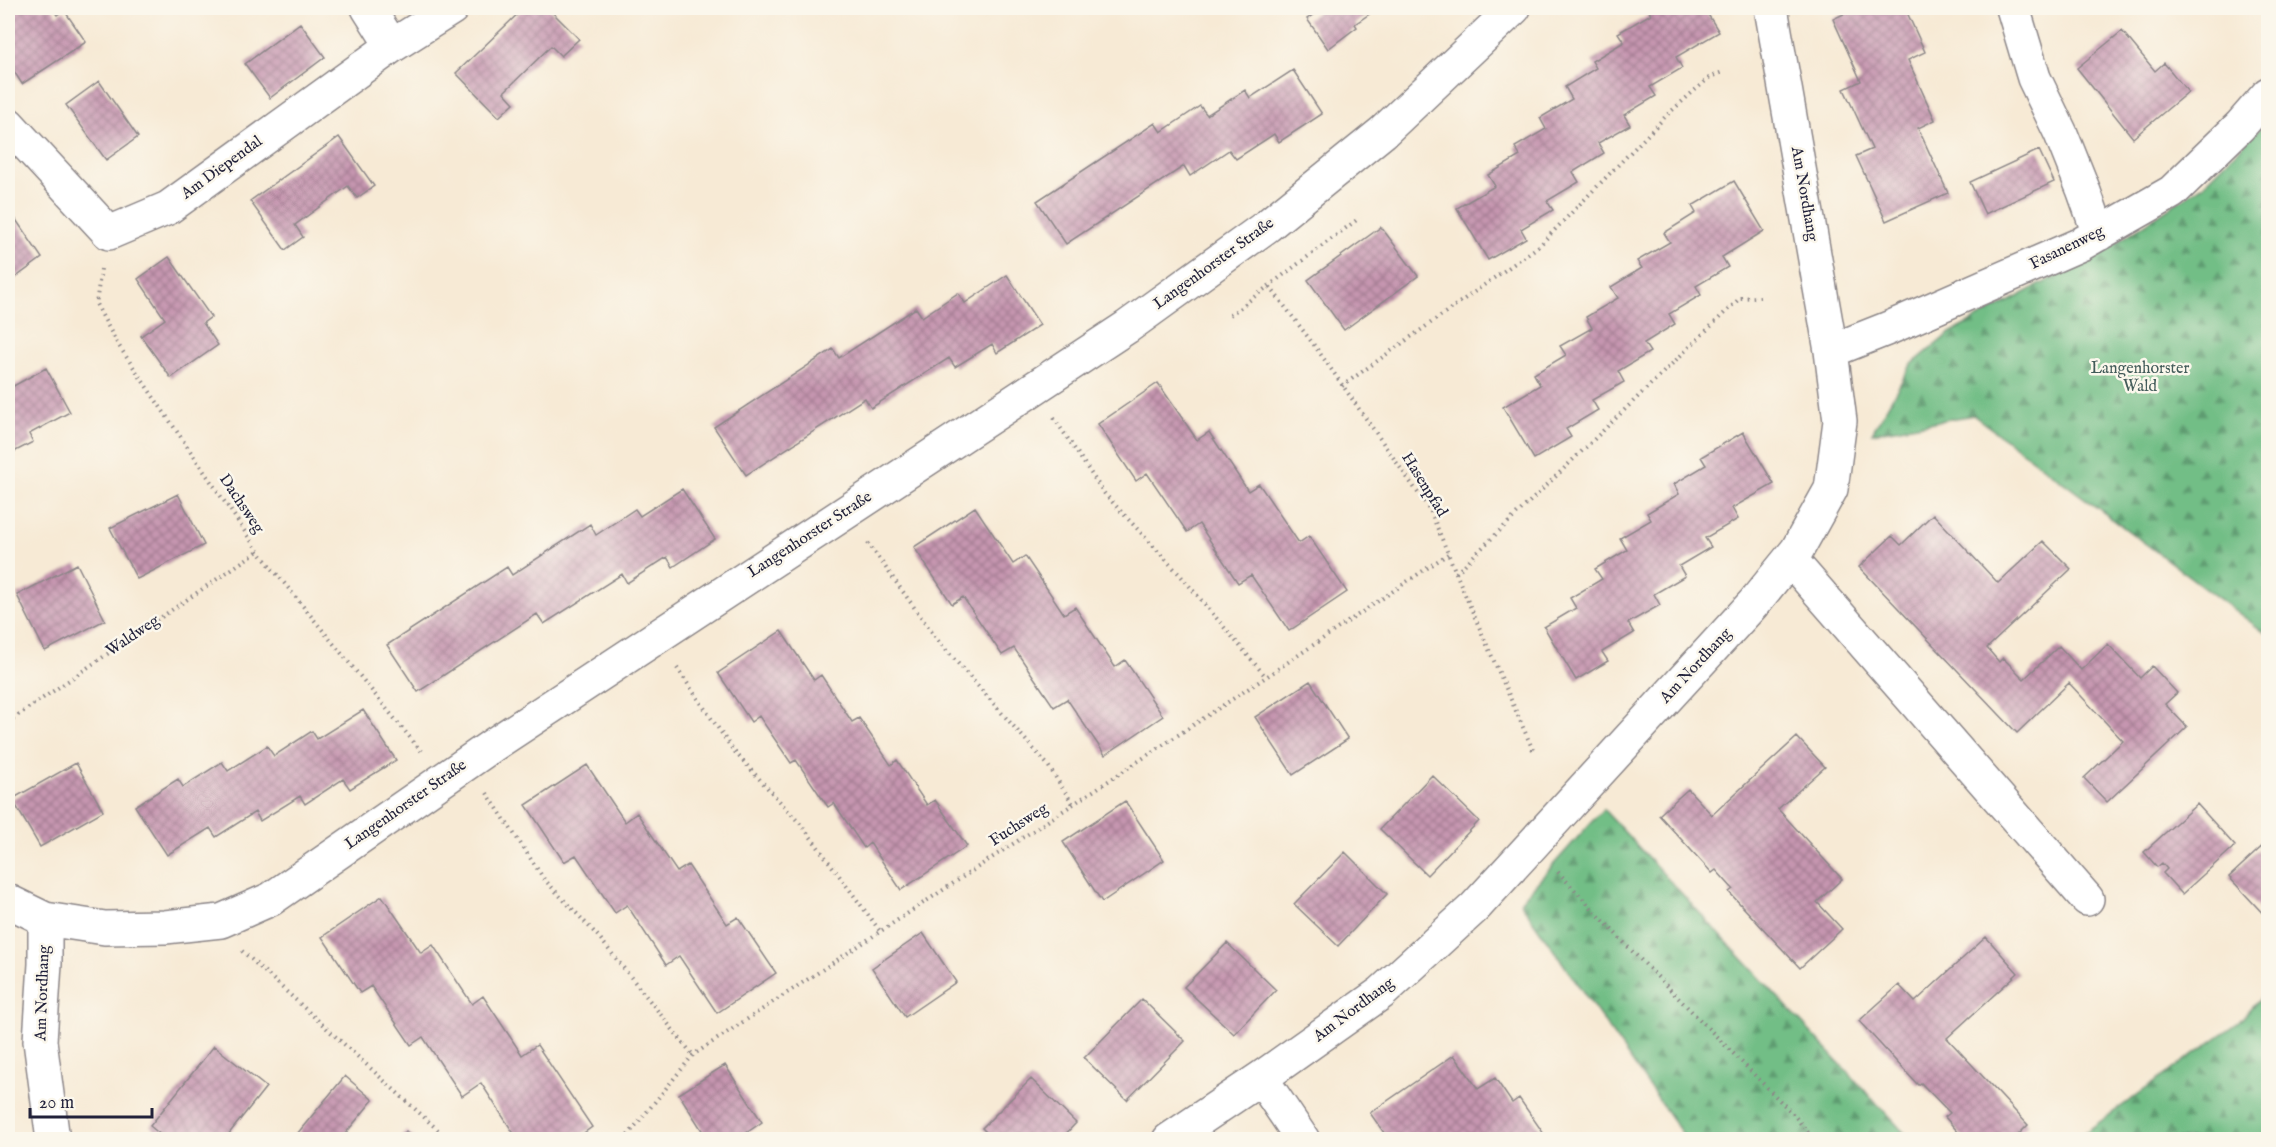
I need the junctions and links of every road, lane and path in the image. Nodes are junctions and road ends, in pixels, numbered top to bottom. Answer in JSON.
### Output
{"nodes":[{"id":1,"x":368,"y":8,"type":"edge"},
{"id":2,"x":452,"y":8,"type":"edge"},
{"id":3,"x":1514,"y":8,"type":"edge"},
{"id":4,"x":1771,"y":8,"type":"edge"},
{"id":5,"x":2013,"y":8,"type":"edge"},
{"id":6,"x":392,"y":46,"type":"junction"},
{"id":7,"x":1723,"y":72,"type":"dead end"},
{"id":8,"x":2268,"y":94,"type":"edge"},
{"id":9,"x":8,"y":124,"type":"edge"},
{"id":10,"x":1358,"y":219,"type":"dead end"},
{"id":11,"x":109,"y":233,"type":"junction"},
{"id":12,"x":2099,"y":234,"type":"junction"},
{"id":13,"x":1270,"y":287,"type":"junction"},
{"id":14,"x":1760,"y":297,"type":"dead end"},
{"id":15,"x":1230,"y":315,"type":"dead end"},
{"id":16,"x":1831,"y":351,"type":"junction"},
{"id":17,"x":1342,"y":386,"type":"junction"},
{"id":18,"x":1052,"y":415,"type":"dead end"},
{"id":19,"x":865,"y":539,"type":"dead end"},
{"id":20,"x":258,"y":551,"type":"junction"},
{"id":21,"x":1448,"y":554,"type":"junction"},
{"id":22,"x":1790,"y":560,"type":"junction"},
{"id":23,"x":1456,"y":573,"type":"junction"},
{"id":24,"x":674,"y":665,"type":"dead end"},
{"id":25,"x":1266,"y":677,"type":"junction"},
{"id":26,"x":8,"y":722,"type":"edge"},
{"id":27,"x":1533,"y":750,"type":"dead end"},
{"id":28,"x":423,"y":752,"type":"dead end"},
{"id":29,"x":485,"y":790,"type":"dead end"},
{"id":30,"x":1072,"y":804,"type":"junction"},
{"id":31,"x":1557,"y":872,"type":"dead end"},
{"id":32,"x":2087,"y":899,"type":"dead end"},
{"id":33,"x":8,"y":901,"type":"edge"},
{"id":34,"x":45,"y":919,"type":"junction"},
{"id":35,"x":880,"y":931,"type":"junction"},
{"id":36,"x":238,"y":948,"type":"dead end"},
{"id":37,"x":693,"y":1055,"type":"junction"},
{"id":38,"x":1261,"y":1078,"type":"junction"},
{"id":39,"x":53,"y":1140,"type":"edge"},
{"id":40,"x":449,"y":1140,"type":"edge"},
{"id":41,"x":624,"y":1140,"type":"edge"},
{"id":42,"x":1169,"y":1140,"type":"edge"},
{"id":43,"x":1303,"y":1140,"type":"edge"},
{"id":44,"x":1814,"y":1140,"type":"edge"}],
"edges":[{"from":1,"to":6,"type":"street"},
{"from":2,"to":6,"type":"street","name":"Am Diependal"},
{"from":3,"to":34,"type":"street","name":"Langenhorster Straße"},
{"from":4,"to":16,"type":"street","name":"Am Nordhang"},
{"from":5,"to":12,"type":"street"},
{"from":6,"to":11,"type":"street","name":"Am Diependal"},
{"from":7,"to":17,"type":"path"},
{"from":8,"to":12,"type":"street","name":"Fasanenweg"},
{"from":9,"to":11,"type":"street"},
{"from":10,"to":13,"type":"path"},
{"from":11,"to":20,"type":"path","name":"Dachsweg"},
{"from":12,"to":16,"type":"street","name":"Fasanenweg"},
{"from":13,"to":15,"type":"path"},
{"from":13,"to":17,"type":"path","name":"Hasenpfad"},
{"from":14,"to":23,"type":"path"},
{"from":16,"to":22,"type":"street","name":"Am Nordhang"},
{"from":17,"to":21,"type":"path","name":"Hasenpfad"},
{"from":18,"to":25,"type":"path"},
{"from":19,"to":30,"type":"path","name":"Langenhorster Straße"},
{"from":20,"to":26,"type":"path","name":"Waldweg"},
{"from":20,"to":28,"type":"path","name":"Dachsweg"},
{"from":21,"to":23,"type":"path","name":"Hasenpfad"},
{"from":21,"to":25,"type":"path","name":"Fuchsweg"},
{"from":22,"to":32,"type":"street"},
{"from":22,"to":38,"type":"street","name":"Am Nordhang"},
{"from":23,"to":27,"type":"path","name":"Hasenpfad"},
{"from":24,"to":35,"type":"path"},
{"from":25,"to":30,"type":"path","name":"Fuchsweg"},
{"from":29,"to":37,"type":"path","name":"Langenhorster Straße"},
{"from":30,"to":35,"type":"path","name":"Fuchsweg"},
{"from":31,"to":44,"type":"path"},
{"from":33,"to":34,"type":"street"},
{"from":34,"to":39,"type":"street","name":"Am Nordhang"},
{"from":35,"to":37,"type":"path","name":"Fuchsweg"},
{"from":36,"to":40,"type":"path"},
{"from":37,"to":41,"type":"path","name":"Fuchsweg"},
{"from":38,"to":42,"type":"street","name":"Am Nordhang"},
{"from":38,"to":43,"type":"street"}]}
